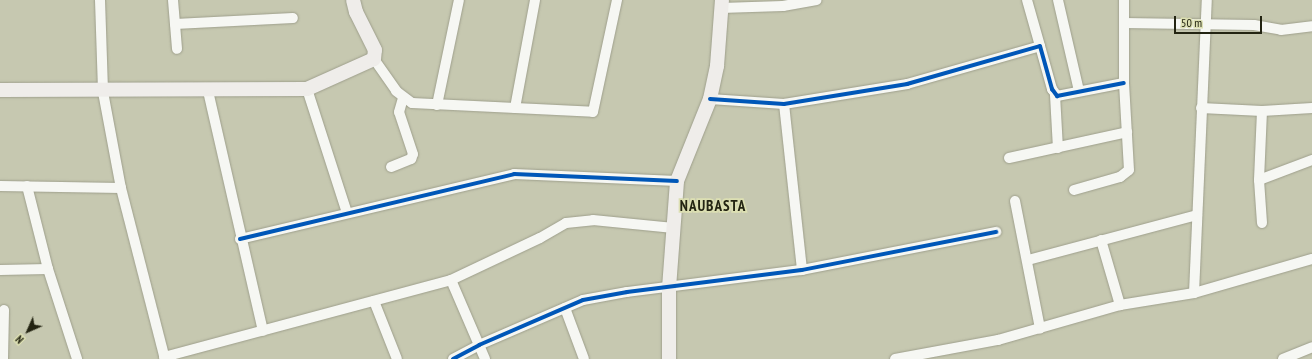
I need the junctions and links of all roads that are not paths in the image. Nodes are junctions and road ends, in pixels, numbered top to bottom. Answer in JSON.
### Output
{"nodes":[{"id":1,"x":100,"y":0,"type":"edge"},
{"id":2,"x":173,"y":0,"type":"edge"},
{"id":3,"x":353,"y":0,"type":"edge"},
{"id":4,"x":459,"y":0,"type":"edge"},
{"id":5,"x":535,"y":0,"type":"edge"},
{"id":6,"x":617,"y":0,"type":"edge"},
{"id":7,"x":816,"y":0,"type":"edge"},
{"id":8,"x":1027,"y":0,"type":"edge"},
{"id":9,"x":1058,"y":0,"type":"edge"},
{"id":10,"x":1124,"y":0,"type":"edge"},
{"id":11,"x":1207,"y":0,"type":"edge"},
{"id":12,"x":722,"y":4,"type":"edge"},
{"id":13,"x":293,"y":18,"type":"dead end"},
{"id":14,"x":1124,"y":23,"type":"junction"},
{"id":15,"x":175,"y":24,"type":"junction"},
{"id":16,"x":1206,"y":26,"type":"junction"},
{"id":17,"x":1312,"y":26,"type":"edge"},
{"id":18,"x":1040,"y":46,"type":"junction"},
{"id":19,"x":177,"y":49,"type":"dead end"},
{"id":20,"x":374,"y":59,"type":"junction"},
{"id":21,"x":1124,"y":83,"type":"junction"},
{"id":22,"x":307,"y":89,"type":"junction"},
{"id":23,"x":0,"y":90,"type":"edge"},
{"id":24,"x":208,"y":91,"type":"junction"},
{"id":25,"x":1079,"y":91,"type":"junction"},
{"id":26,"x":103,"y":92,"type":"junction"},
{"id":27,"x":1055,"y":95,"type":"junction"},
{"id":28,"x":403,"y":98,"type":"junction"},
{"id":29,"x":710,"y":99,"type":"junction"},
{"id":30,"x":784,"y":104,"type":"junction"},
{"id":31,"x":437,"y":105,"type":"junction"},
{"id":32,"x":516,"y":108,"type":"junction"},
{"id":33,"x":1201,"y":108,"type":"junction"},
{"id":34,"x":1312,"y":108,"type":"edge"},
{"id":35,"x":1262,"y":112,"type":"junction"},
{"id":36,"x":1127,"y":132,"type":"junction"},
{"id":37,"x":1058,"y":148,"type":"junction"},
{"id":38,"x":1008,"y":158,"type":"dead end"},
{"id":39,"x":1312,"y":160,"type":"edge"},
{"id":40,"x":391,"y":167,"type":"dead end"},
{"id":41,"x":1259,"y":180,"type":"junction"},
{"id":42,"x":678,"y":181,"type":"junction"},
{"id":43,"x":0,"y":186,"type":"edge"},
{"id":44,"x":27,"y":186,"type":"junction"},
{"id":45,"x":121,"y":188,"type":"junction"},
{"id":46,"x":1074,"y":190,"type":"dead end"},
{"id":47,"x":1014,"y":201,"type":"dead end"},
{"id":48,"x":347,"y":213,"type":"junction"},
{"id":49,"x":1196,"y":215,"type":"junction"},
{"id":50,"x":1262,"y":224,"type":"dead end"},
{"id":51,"x":674,"y":228,"type":"junction"},
{"id":52,"x":996,"y":232,"type":"dead end"},
{"id":53,"x":240,"y":238,"type":"junction"},
{"id":54,"x":1101,"y":240,"type":"junction"},
{"id":55,"x":1312,"y":259,"type":"edge"},
{"id":56,"x":1028,"y":260,"type":"junction"},
{"id":57,"x":48,"y":269,"type":"junction"},
{"id":58,"x":0,"y":270,"type":"edge"},
{"id":59,"x":802,"y":270,"type":"junction"},
{"id":60,"x":451,"y":280,"type":"junction"},
{"id":61,"x":669,"y":288,"type":"junction"},
{"id":62,"x":1194,"y":293,"type":"junction"},
{"id":63,"x":374,"y":301,"type":"junction"},
{"id":64,"x":1120,"y":305,"type":"junction"},
{"id":65,"x":565,"y":308,"type":"junction"},
{"id":66,"x":4,"y":310,"type":"dead end"},
{"id":67,"x":1040,"y":329,"type":"junction"},
{"id":68,"x":263,"y":331,"type":"junction"},
{"id":69,"x":479,"y":345,"type":"junction"},
{"id":70,"x":1312,"y":347,"type":"edge"},
{"id":71,"x":74,"y":358,"type":"edge"},
{"id":72,"x":165,"y":358,"type":"edge"},
{"id":73,"x":3,"y":359,"type":"edge"},
{"id":74,"x":397,"y":359,"type":"edge"},
{"id":75,"x":453,"y":359,"type":"edge"},
{"id":76,"x":485,"y":359,"type":"edge"},
{"id":77,"x":584,"y":359,"type":"edge"},
{"id":78,"x":669,"y":359,"type":"edge"},
{"id":79,"x":895,"y":359,"type":"edge"},
{"id":80,"x":1283,"y":359,"type":"edge"}],
"edges":[{"from":1,"to":26,"type":"street"},
{"from":2,"to":15,"type":"street"},
{"from":3,"to":20,"type":"street"},
{"from":4,"to":31,"type":"street"},
{"from":5,"to":32,"type":"street"},
{"from":6,"to":32,"type":"street"},
{"from":7,"to":12,"type":"street"},
{"from":8,"to":18,"type":"street"},
{"from":9,"to":25,"type":"street"},
{"from":10,"to":14,"type":"street"},
{"from":11,"to":16,"type":"street"},
{"from":12,"to":29,"type":"street"},
{"from":13,"to":15,"type":"street"},
{"from":14,"to":16,"type":"street"},
{"from":14,"to":21,"type":"street"},
{"from":15,"to":19,"type":"street"},
{"from":16,"to":17,"type":"street"},
{"from":16,"to":33,"type":"street"},
{"from":18,"to":27,"type":"street"},
{"from":18,"to":30,"type":"street"},
{"from":20,"to":22,"type":"street"},
{"from":20,"to":28,"type":"street"},
{"from":21,"to":25,"type":"street"},
{"from":21,"to":36,"type":"street"},
{"from":22,"to":24,"type":"street"},
{"from":22,"to":48,"type":"street"},
{"from":23,"to":26,"type":"street"},
{"from":24,"to":26,"type":"street"},
{"from":24,"to":53,"type":"street"},
{"from":25,"to":27,"type":"street"},
{"from":26,"to":45,"type":"street"},
{"from":27,"to":37,"type":"street"},
{"from":28,"to":31,"type":"street"},
{"from":28,"to":40,"type":"street"},
{"from":29,"to":30,"type":"street"},
{"from":29,"to":42,"type":"street"},
{"from":30,"to":59,"type":"street"},
{"from":31,"to":32,"type":"street"},
{"from":33,"to":35,"type":"street"},
{"from":33,"to":49,"type":"street"},
{"from":34,"to":35,"type":"street"},
{"from":35,"to":41,"type":"street"},
{"from":36,"to":37,"type":"street"},
{"from":36,"to":46,"type":"street"},
{"from":37,"to":38,"type":"street"},
{"from":39,"to":41,"type":"street"},
{"from":41,"to":50,"type":"street"},
{"from":42,"to":48,"type":"street"},
{"from":42,"to":51,"type":"street"},
{"from":43,"to":44,"type":"street"},
{"from":44,"to":45,"type":"street"},
{"from":44,"to":57,"type":"street"},
{"from":45,"to":72,"type":"street"},
{"from":47,"to":56,"type":"street"},
{"from":48,"to":53,"type":"street"},
{"from":49,"to":54,"type":"street"},
{"from":49,"to":62,"type":"street"},
{"from":51,"to":60,"type":"street"},
{"from":51,"to":61,"type":"street"},
{"from":52,"to":59,"type":"street"},
{"from":53,"to":68,"type":"street"},
{"from":54,"to":56,"type":"street"},
{"from":54,"to":64,"type":"street"},
{"from":55,"to":62,"type":"street"},
{"from":56,"to":67,"type":"street"},
{"from":57,"to":58,"type":"street"},
{"from":57,"to":71,"type":"street"},
{"from":59,"to":61,"type":"street"},
{"from":60,"to":63,"type":"street"},
{"from":60,"to":69,"type":"street"},
{"from":61,"to":65,"type":"street"},
{"from":61,"to":78,"type":"street"},
{"from":62,"to":64,"type":"street"},
{"from":63,"to":68,"type":"street"},
{"from":63,"to":74,"type":"street"},
{"from":64,"to":67,"type":"street"},
{"from":65,"to":69,"type":"street"},
{"from":65,"to":77,"type":"street"},
{"from":66,"to":73,"type":"street"},
{"from":67,"to":79,"type":"street"},
{"from":68,"to":72,"type":"street"},
{"from":69,"to":75,"type":"street"},
{"from":69,"to":76,"type":"street"},
{"from":70,"to":80,"type":"street"}]}
